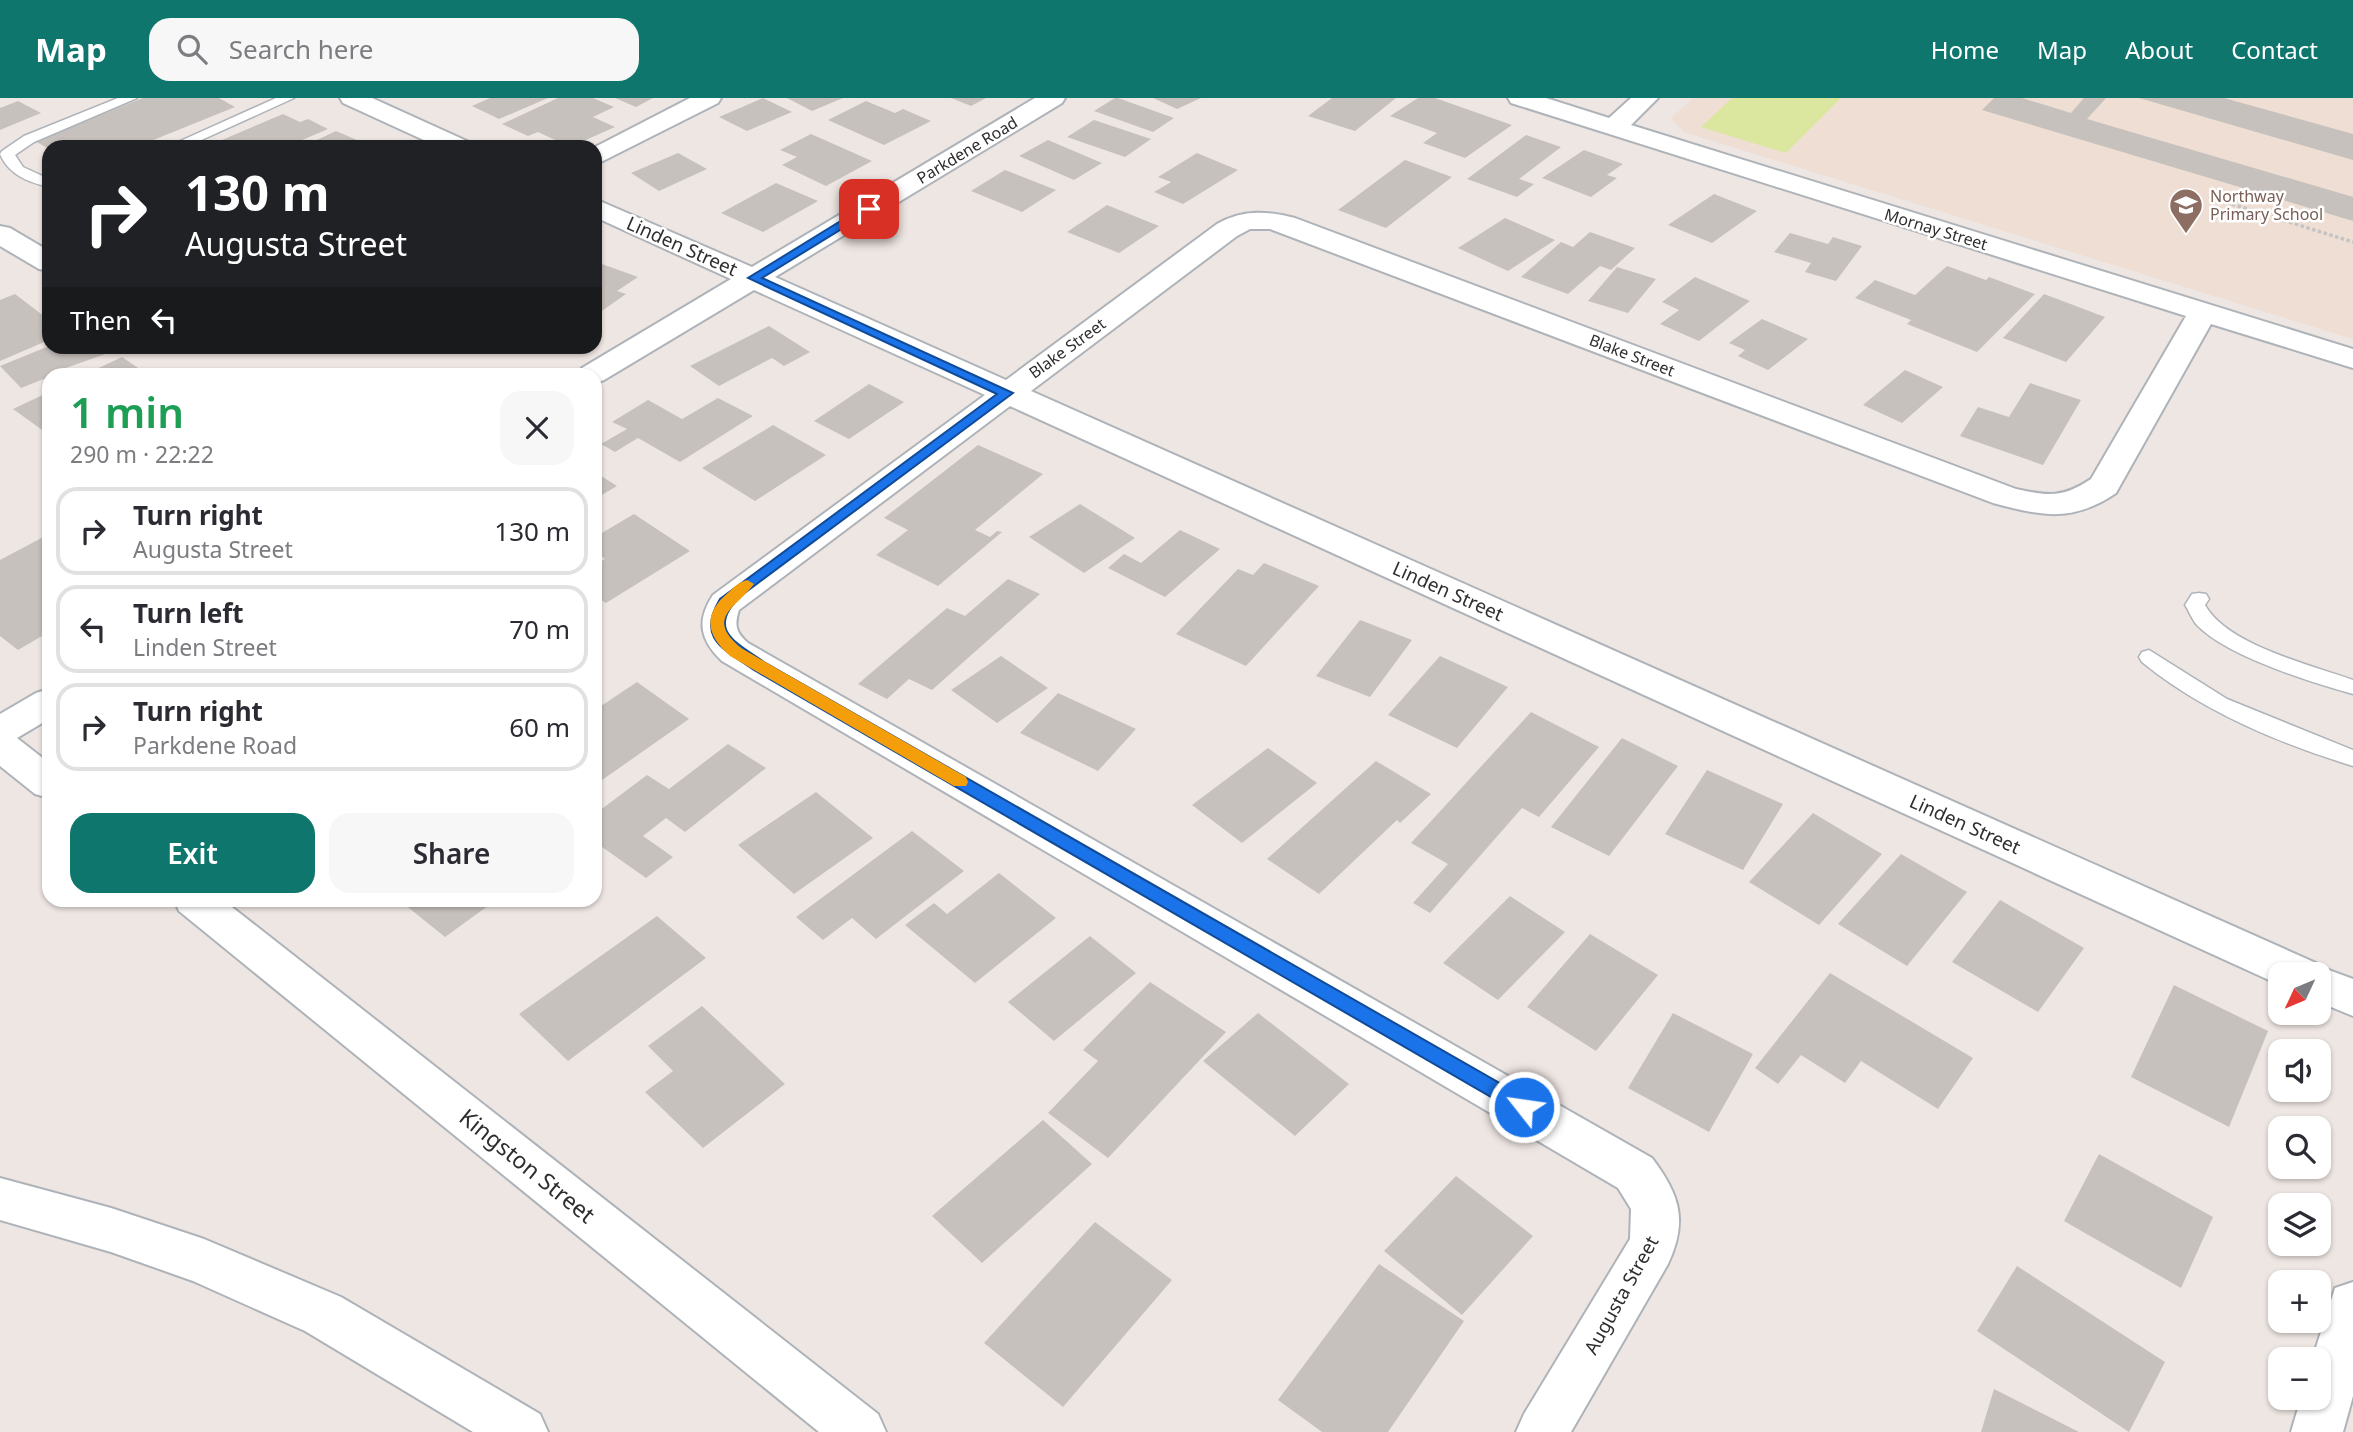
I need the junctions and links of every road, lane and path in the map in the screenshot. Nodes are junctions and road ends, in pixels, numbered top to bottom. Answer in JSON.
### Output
{"nodes":[{"id":1,"x":130,"y":98,"type":"edge"},
{"id":2,"x":287,"y":98,"type":"edge"},
{"id":3,"x":352,"y":98,"type":"edge"},
{"id":4,"x":709,"y":98,"type":"edge"},
{"id":5,"x":1053,"y":98,"type":"edge"},
{"id":6,"x":1520,"y":98,"type":"edge"},
{"id":7,"x":1646,"y":98,"type":"edge"},
{"id":8,"x":1612,"y":127,"type":"junction"},
{"id":9,"x":190,"y":140,"type":"edge"},
{"id":10,"x":445,"y":140,"type":"edge"},
{"id":11,"x":602,"y":153,"type":"edge"},
{"id":12,"x":42,"y":181,"type":"edge"},
{"id":13,"x":2209,"y":197,"type":"dead end"},
{"id":14,"x":602,"y":210,"type":"edge"},
{"id":15,"x":0,"y":234,"type":"edge"},
{"id":16,"x":2353,"y":242,"type":"edge"},
{"id":17,"x":42,"y":259,"type":"edge"},
{"id":18,"x":754,"y":278,"type":"junction"},
{"id":19,"x":2203,"y":312,"type":"junction"},
{"id":20,"x":2353,"y":359,"type":"edge"},
{"id":21,"x":602,"y":369,"type":"edge"},
{"id":22,"x":1006,"y":393,"type":"junction"},
{"id":23,"x":2199,"y":598,"type":"dead end"},
{"id":24,"x":2149,"y":657,"type":"dead end"},
{"id":25,"x":2353,"y":687,"type":"edge"},
{"id":26,"x":42,"y":706,"type":"edge"},
{"id":27,"x":0,"y":731,"type":"edge"},
{"id":28,"x":0,"y":745,"type":"edge"},
{"id":29,"x":2353,"y":758,"type":"edge"},
{"id":30,"x":42,"y":778,"type":"edge"},
{"id":31,"x":203,"y":907,"type":"edge"},
{"id":32,"x":2272,"y":962,"type":"edge"},
{"id":33,"x":2331,"y":988,"type":"edge"},
{"id":34,"x":2353,"y":998,"type":"edge"},
{"id":35,"x":0,"y":1199,"type":"edge"},
{"id":36,"x":2353,"y":1304,"type":"edge"},
{"id":37,"x":522,"y":1432,"type":"edge"},
{"id":38,"x":860,"y":1432,"type":"edge"},
{"id":39,"x":1542,"y":1432,"type":"edge"},
{"id":40,"x":2317,"y":1432,"type":"edge"}],
"edges":[{"from":1,"to":12,"type":"lane"},
{"from":2,"to":9,"type":"lane"},
{"from":3,"to":10,"type":"street"},
{"from":4,"to":11,"type":"street"},
{"from":5,"to":18,"type":"street","name":"Parkdene Road"},
{"from":6,"to":8,"type":"street","name":"Mornay Street"},
{"from":7,"to":8,"type":"street"},
{"from":8,"to":19,"type":"street","name":"Mornay Street"},
{"from":13,"to":16,"type":"path"},
{"from":14,"to":18,"type":"street","name":"Linden Street"},
{"from":15,"to":17,"type":"street"},
{"from":18,"to":21,"type":"street","name":"Parkdene Road"},
{"from":18,"to":22,"type":"street","name":"Linden Street"},
{"from":19,"to":20,"type":"street","name":"Mornay Street"},
{"from":19,"to":22,"type":"street","name":"Blake Street"},
{"from":22,"to":32,"type":"street","name":"Linden Street"},
{"from":22,"to":39,"type":"street","name":"Augusta Street"},
{"from":23,"to":25,"type":"lane"},
{"from":24,"to":29,"type":"lane"},
{"from":26,"to":27,"type":"street"},
{"from":28,"to":30,"type":"street"},
{"from":31,"to":38,"type":"street","name":"Kingston Street"},
{"from":33,"to":34,"type":"street"},
{"from":35,"to":37,"type":"street"},
{"from":36,"to":40,"type":"street"}]}
